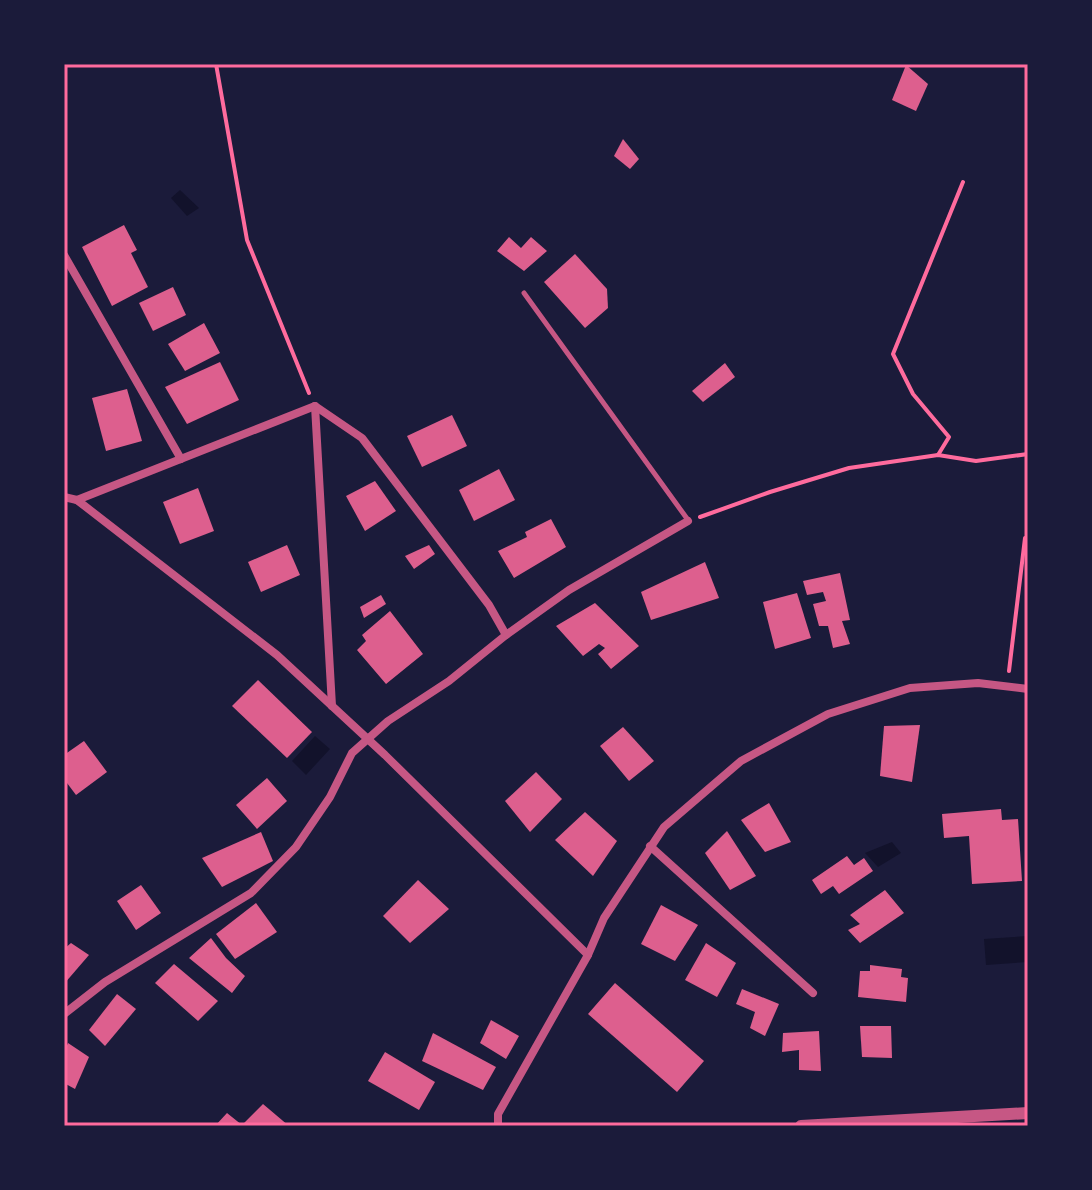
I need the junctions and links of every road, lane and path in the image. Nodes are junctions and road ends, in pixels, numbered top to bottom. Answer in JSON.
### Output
{"nodes":[{"id":1,"x":216,"y":64,"type":"edge"},
{"id":2,"x":963,"y":182,"type":"dead end"},
{"id":3,"x":64,"y":255,"type":"edge"},
{"id":4,"x":524,"y":293,"type":"dead end"},
{"id":5,"x":315,"y":406,"type":"junction"},
{"id":6,"x":1028,"y":454,"type":"edge"},
{"id":7,"x":938,"y":455,"type":"junction"},
{"id":8,"x":181,"y":459,"type":"junction"},
{"id":9,"x":64,"y":497,"type":"edge"},
{"id":10,"x":77,"y":500,"type":"junction"},
{"id":11,"x":688,"y":521,"type":"junction"},
{"id":12,"x":1025,"y":538,"type":"dead end"},
{"id":13,"x":506,"y":635,"type":"junction"},
{"id":14,"x":1007,"y":687,"type":"junction"},
{"id":15,"x":1028,"y":689,"type":"edge"},
{"id":16,"x":332,"y":707,"type":"junction"},
{"id":17,"x":369,"y":740,"type":"junction"},
{"id":18,"x":650,"y":846,"type":"junction"},
{"id":19,"x":588,"y":955,"type":"junction"},
{"id":20,"x":813,"y":993,"type":"dead end"},
{"id":21,"x":64,"y":1014,"type":"edge"},
{"id":22,"x":1028,"y":1113,"type":"edge"},
{"id":23,"x":830,"y":1125,"type":"edge"},
{"id":24,"x":498,"y":1126,"type":"edge"},
{"id":25,"x":801,"y":1126,"type":"edge"}],
"edges":[{"from":1,"to":5,"type":"path"},
{"from":2,"to":7,"type":"path"},
{"from":3,"to":8,"type":"street"},
{"from":4,"to":11,"type":"lane"},
{"from":5,"to":8,"type":"street"},
{"from":5,"to":13,"type":"street"},
{"from":5,"to":16,"type":"street"},
{"from":6,"to":7,"type":"path"},
{"from":7,"to":11,"type":"path"},
{"from":8,"to":10,"type":"street"},
{"from":9,"to":10,"type":"street"},
{"from":10,"to":16,"type":"street"},
{"from":11,"to":13,"type":"street"},
{"from":12,"to":14,"type":"path"},
{"from":13,"to":17,"type":"street"},
{"from":14,"to":15,"type":"street"},
{"from":14,"to":18,"type":"street"},
{"from":16,"to":17,"type":"street"},
{"from":17,"to":19,"type":"street"},
{"from":17,"to":21,"type":"street"},
{"from":18,"to":19,"type":"street"},
{"from":18,"to":20,"type":"street"},
{"from":19,"to":24,"type":"street"},
{"from":22,"to":23,"type":"street"},
{"from":23,"to":25,"type":"street"}]}
